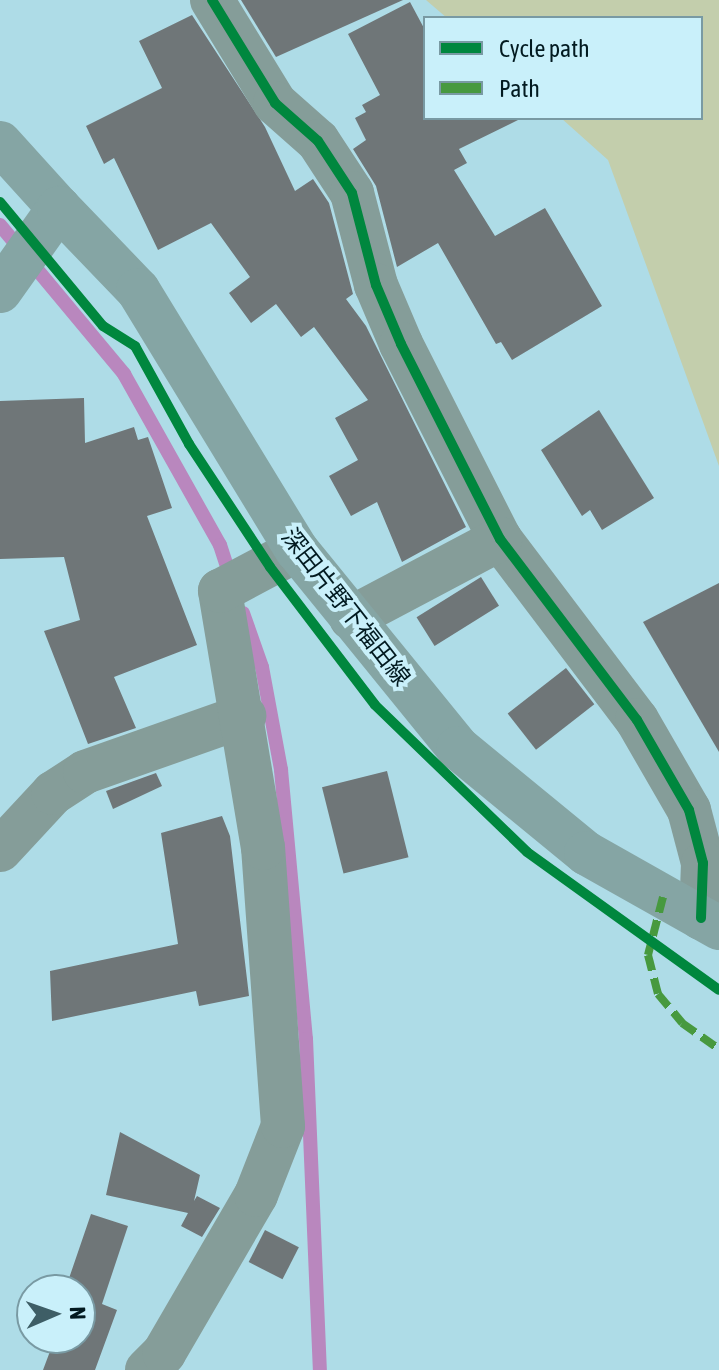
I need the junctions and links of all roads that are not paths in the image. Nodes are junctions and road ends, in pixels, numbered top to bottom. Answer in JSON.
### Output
{"nodes":[{"id":1,"x":212,"y":0,"type":"edge"},
{"id":2,"x":0,"y":143,"type":"edge"},
{"id":3,"x":59,"y":208,"type":"junction"},
{"id":4,"x":0,"y":291,"type":"edge"},
{"id":5,"x":500,"y":539,"type":"junction"},
{"id":6,"x":297,"y":550,"type":"junction"},
{"id":7,"x":351,"y":618,"type":"junction"},
{"id":8,"x":244,"y":716,"type":"junction"},
{"id":9,"x":0,"y":850,"type":"edge"},
{"id":10,"x":710,"y":923,"type":"edge"},
{"id":11,"x":147,"y":1370,"type":"edge"}],
"edges":[{"from":1,"to":5,"type":"street"},
{"from":2,"to":3,"type":"main road","name":"深田片野下福田線"},
{"from":3,"to":4,"type":"main road"},
{"from":3,"to":6,"type":"main road","name":"深田片野下福田線"},
{"from":5,"to":7,"type":"street"},
{"from":5,"to":10,"type":"street"},
{"from":6,"to":7,"type":"main road","name":"深田片野下福田線"},
{"from":6,"to":8,"type":"street"},
{"from":7,"to":10,"type":"main road","name":"深田片野下福田線"},
{"from":8,"to":9,"type":"street"},
{"from":8,"to":11,"type":"street"}]}
